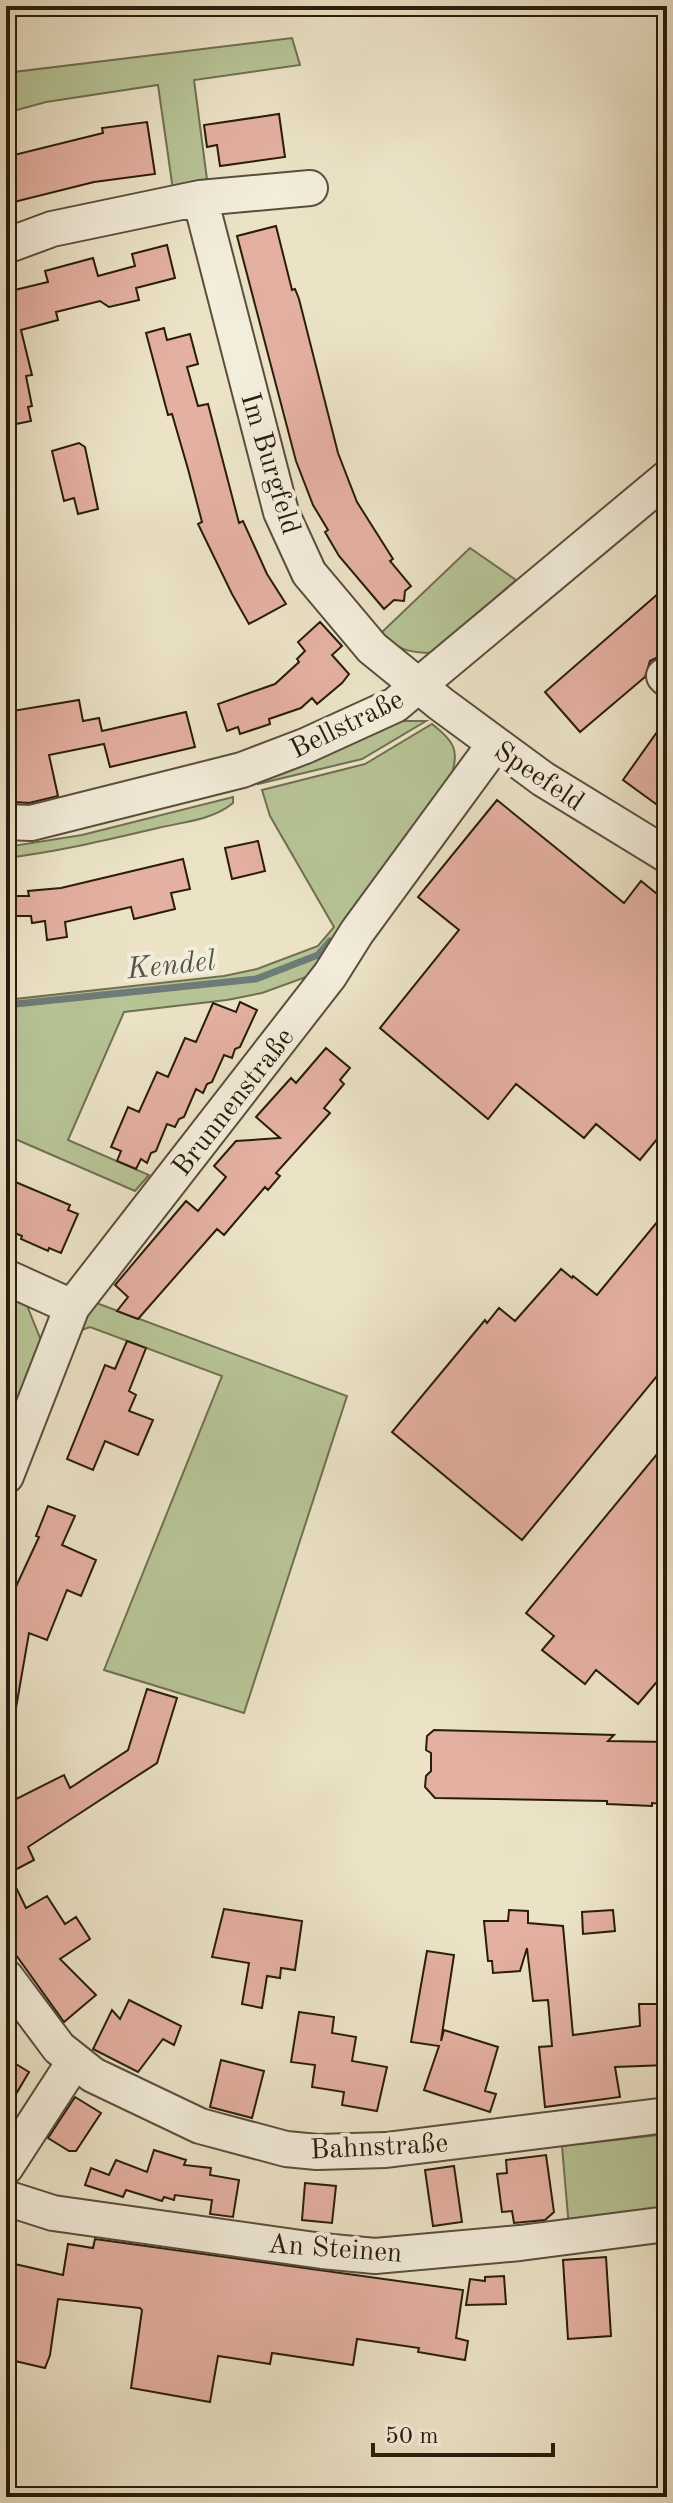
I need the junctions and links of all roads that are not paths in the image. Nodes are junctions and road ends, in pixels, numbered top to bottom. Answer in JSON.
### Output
{"nodes":[{"id":1,"x":310,"y":188,"type":"dead end"},
{"id":2,"x":200,"y":198,"type":"junction"},
{"id":3,"x":6,"y":246,"type":"edge"},
{"id":4,"x":662,"y":491,"type":"edge"},
{"id":5,"x":419,"y":686,"type":"junction"},
{"id":6,"x":494,"y":745,"type":"junction"},
{"id":7,"x":6,"y":822,"type":"edge"},
{"id":8,"x":667,"y":855,"type":"edge"},
{"id":9,"x":6,"y":1277,"type":"edge"},
{"id":10,"x":72,"y":1307,"type":"junction"},
{"id":11,"x":6,"y":1476,"type":"edge"},
{"id":12,"x":6,"y":1977,"type":"edge"},
{"id":13,"x":74,"y":2062,"type":"junction"},
{"id":14,"x":667,"y":2115,"type":"edge"},
{"id":15,"x":6,"y":2167,"type":"edge"},
{"id":16,"x":6,"y":2198,"type":"edge"},
{"id":17,"x":667,"y":2224,"type":"edge"}],
"edges":[{"from":1,"to":2,"type":"street"},
{"from":2,"to":3,"type":"street"},
{"from":2,"to":5,"type":"street","name":"Im Burgfeld"},
{"from":4,"to":5,"type":"street","name":"Bellstraße"},
{"from":5,"to":6,"type":"street","name":"Speefeld"},
{"from":5,"to":7,"type":"street","name":"Bellstraße"},
{"from":6,"to":8,"type":"street","name":"Speefeld"},
{"from":6,"to":10,"type":"street","name":"Brunnenstraße"},
{"from":9,"to":10,"type":"street"},
{"from":10,"to":11,"type":"street","name":"Brunnenstraße"},
{"from":12,"to":13,"type":"street","name":"Bahnstraße"},
{"from":13,"to":14,"type":"street","name":"Bahnstraße"},
{"from":13,"to":15,"type":"street"},
{"from":16,"to":17,"type":"street","name":"An Steinen"}]}
